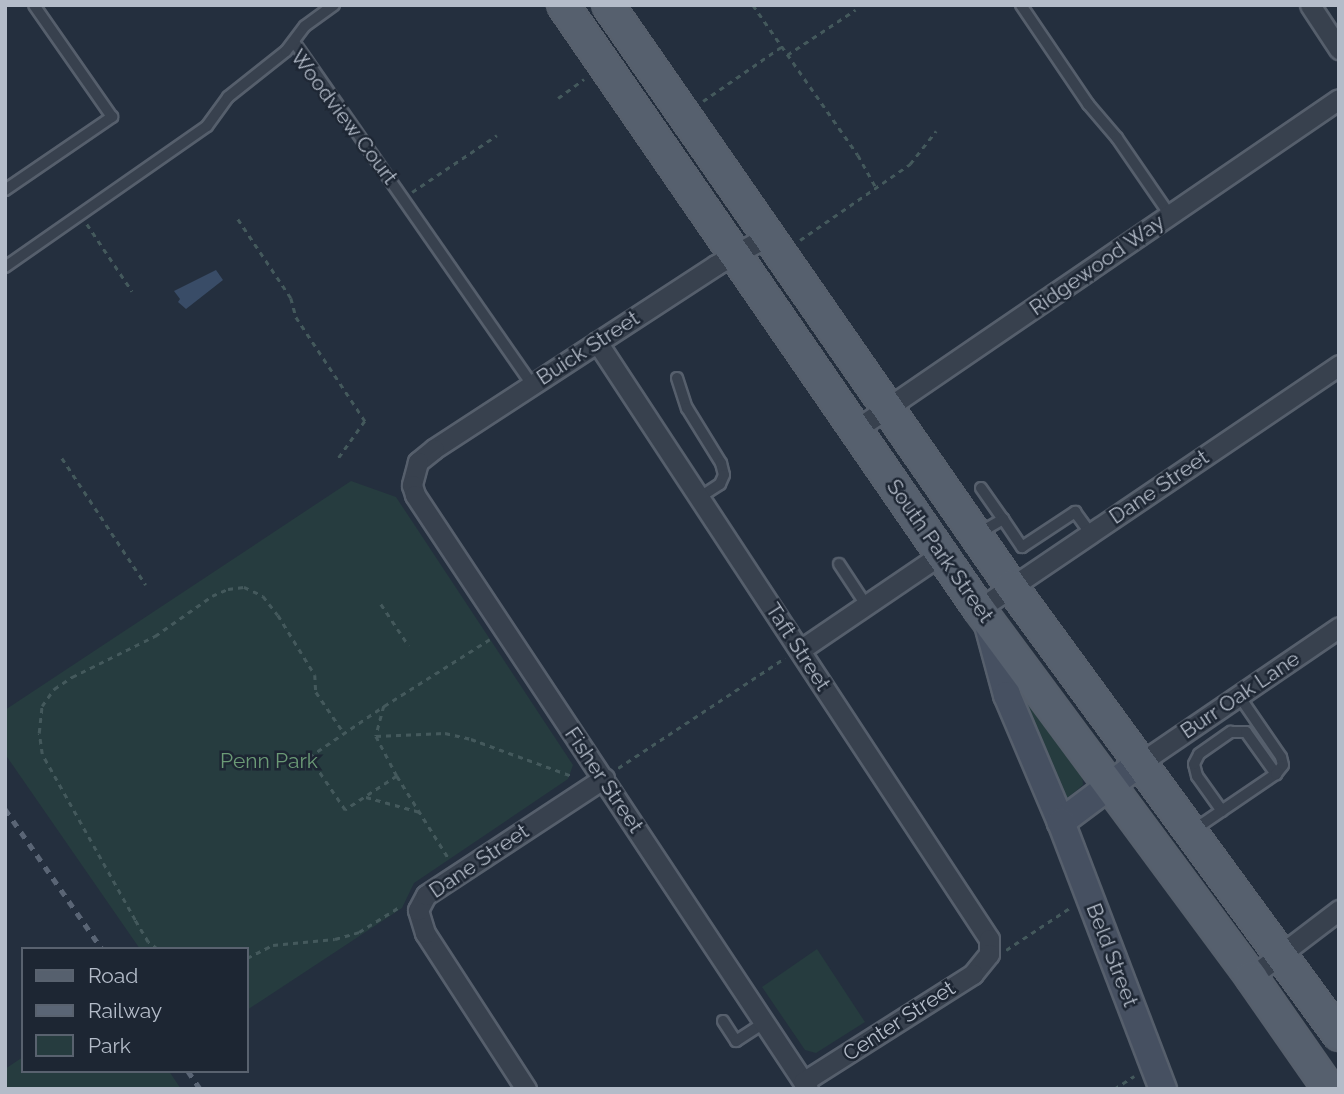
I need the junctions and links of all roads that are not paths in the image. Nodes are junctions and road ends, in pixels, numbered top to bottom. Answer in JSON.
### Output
{"nodes":[{"id":1,"x":34,"y":5,"type":"edge"},
{"id":2,"x":334,"y":5,"type":"edge"},
{"id":3,"x":563,"y":5,"type":"edge"},
{"id":4,"x":608,"y":5,"type":"edge"},
{"id":5,"x":1021,"y":5,"type":"edge"},
{"id":6,"x":1310,"y":5,"type":"edge"},
{"id":7,"x":294,"y":42,"type":"junction"},
{"id":8,"x":1339,"y":49,"type":"edge"},
{"id":9,"x":1339,"y":99,"type":"edge"},
{"id":10,"x":7,"y":185,"type":"edge"},
{"id":11,"x":1170,"y":215,"type":"junction"},
{"id":12,"x":781,"y":240,"type":"junction"},
{"id":13,"x":736,"y":255,"type":"junction"},
{"id":14,"x":5,"y":267,"type":"edge"},
{"id":15,"x":597,"y":342,"type":"junction"},
{"id":16,"x":1336,"y":373,"type":"edge"},
{"id":17,"x":677,"y":379,"type":"dead end"},
{"id":18,"x":532,"y":385,"type":"junction"},
{"id":19,"x":887,"y":409,"type":"junction"},
{"id":20,"x":855,"y":430,"type":"junction"},
{"id":21,"x":414,"y":468,"type":"joint"},
{"id":22,"x":981,"y":488,"type":"dead end"},
{"id":23,"x":700,"y":497,"type":"junction"},
{"id":24,"x":1003,"y":519,"type":"junction"},
{"id":25,"x":1090,"y":533,"type":"junction"},
{"id":26,"x":976,"y":536,"type":"junction"},
{"id":27,"x":941,"y":554,"type":"junction"},
{"id":28,"x":839,"y":564,"type":"dead end"},
{"id":29,"x":1012,"y":586,"type":"junction"},
{"id":30,"x":866,"y":605,"type":"junction"},
{"id":31,"x":983,"y":614,"type":"junction"},
{"id":32,"x":1339,"y":627,"type":"edge"},
{"id":33,"x":792,"y":654,"type":"junction"},
{"id":34,"x":1239,"y":696,"type":"junction"},
{"id":35,"x":1140,"y":763,"type":"junction"},
{"id":36,"x":610,"y":773,"type":"junction"},
{"id":37,"x":1276,"y":774,"type":"junction"},
{"id":38,"x":1110,"y":785,"type":"junction"},
{"id":39,"x":1222,"y":811,"type":"junction"},
{"id":40,"x":1061,"y":822,"type":"junction"},
{"id":41,"x":1192,"y":832,"type":"junction"},
{"id":42,"x":1339,"y":910,"type":"edge"},
{"id":43,"x":997,"y":952,"type":"joint"},
{"id":44,"x":1282,"y":953,"type":"junction"},
{"id":45,"x":1251,"y":977,"type":"junction"},
{"id":46,"x":723,"y":1021,"type":"dead end"},
{"id":47,"x":764,"y":1023,"type":"junction"},
{"id":48,"x":1339,"y":1035,"type":"edge"},
{"id":49,"x":806,"y":1085,"type":"edge"},
{"id":50,"x":526,"y":1089,"type":"edge"},
{"id":51,"x":1163,"y":1089,"type":"edge"},
{"id":52,"x":1329,"y":1089,"type":"edge"}],
"edges":[{"from":1,"to":10,"type":"lane"},
{"from":2,"to":7,"type":"lane"},
{"from":3,"to":13,"type":"main road","name":"South Park Street"},
{"from":4,"to":12,"type":"main road","name":"South Park Street"},
{"from":5,"to":11,"type":"lane"},
{"from":6,"to":8,"type":"street"},
{"from":7,"to":14,"type":"lane","name":"Woodview Court"},
{"from":7,"to":18,"type":"lane","name":"Woodview Court"},
{"from":9,"to":11,"type":"street","name":"Ridgewood Way"},
{"from":11,"to":19,"type":"street","name":"Ridgewood Way"},
{"from":12,"to":13,"type":"street","name":"Buick Street"},
{"from":12,"to":19,"type":"main road","name":"South Park Street"},
{"from":13,"to":15,"type":"street","name":"Buick Street"},
{"from":13,"to":20,"type":"main road","name":"South Park Street"},
{"from":15,"to":18,"type":"street","name":"Buick Street"},
{"from":15,"to":23,"type":"street","name":"Taft Street"},
{"from":16,"to":25,"type":"street","name":"Dane Street"},
{"from":17,"to":23,"type":"lane"},
{"from":18,"to":21,"type":"street","name":"Buick Street"},
{"from":19,"to":20,"type":"street","name":"Ridgewood Way"},
{"from":19,"to":26,"type":"main road","name":"South Park Street"},
{"from":20,"to":27,"type":"main road","name":"South Park Street"},
{"from":21,"to":36,"type":"street","name":"Fisher Street"},
{"from":22,"to":24,"type":"lane"},
{"from":23,"to":33,"type":"street","name":"Taft Street"},
{"from":24,"to":25,"type":"lane"},
{"from":24,"to":26,"type":"lane"},
{"from":25,"to":29,"type":"street","name":"Dane Street"},
{"from":26,"to":29,"type":"main road","name":"South Park Street"},
{"from":27,"to":30,"type":"street"},
{"from":27,"to":31,"type":"main road","name":"South Park Street"},
{"from":28,"to":30,"type":"lane"},
{"from":29,"to":31,"type":"street","name":"Dane Street"},
{"from":29,"to":35,"type":"main road","name":"South Park Street"},
{"from":30,"to":33,"type":"street"},
{"from":31,"to":38,"type":"main road","name":"South Park Street"},
{"from":31,"to":40,"type":"street","name":"Beld Street"},
{"from":32,"to":34,"type":"street","name":"Burr Oak Lane"},
{"from":33,"to":43,"type":"street","name":"Taft Street"},
{"from":34,"to":35,"type":"street","name":"Burr Oak Lane"},
{"from":34,"to":37,"type":"lane"},
{"from":35,"to":38,"type":"street"},
{"from":35,"to":41,"type":"main road","name":"South Park Street"},
{"from":36,"to":47,"type":"street","name":"Fisher Street"},
{"from":36,"to":50,"type":"street","name":"Dane Street"},
{"from":37,"to":39,"type":"lane"},
{"from":37,"to":39,"type":"lane"},
{"from":38,"to":40,"type":"street"},
{"from":38,"to":45,"type":"main road","name":"South Park Street"},
{"from":39,"to":41,"type":"lane"},
{"from":40,"to":51,"type":"street","name":"Beld Street"},
{"from":41,"to":44,"type":"main road","name":"South Park Street"},
{"from":42,"to":44,"type":"street"},
{"from":43,"to":49,"type":"street","name":"Center Street"},
{"from":44,"to":45,"type":"street"},
{"from":44,"to":48,"type":"main road","name":"South Park Street"},
{"from":45,"to":52,"type":"main road","name":"South Park Street"},
{"from":46,"to":47,"type":"lane"},
{"from":47,"to":49,"type":"street","name":"Fisher Street"}]}
